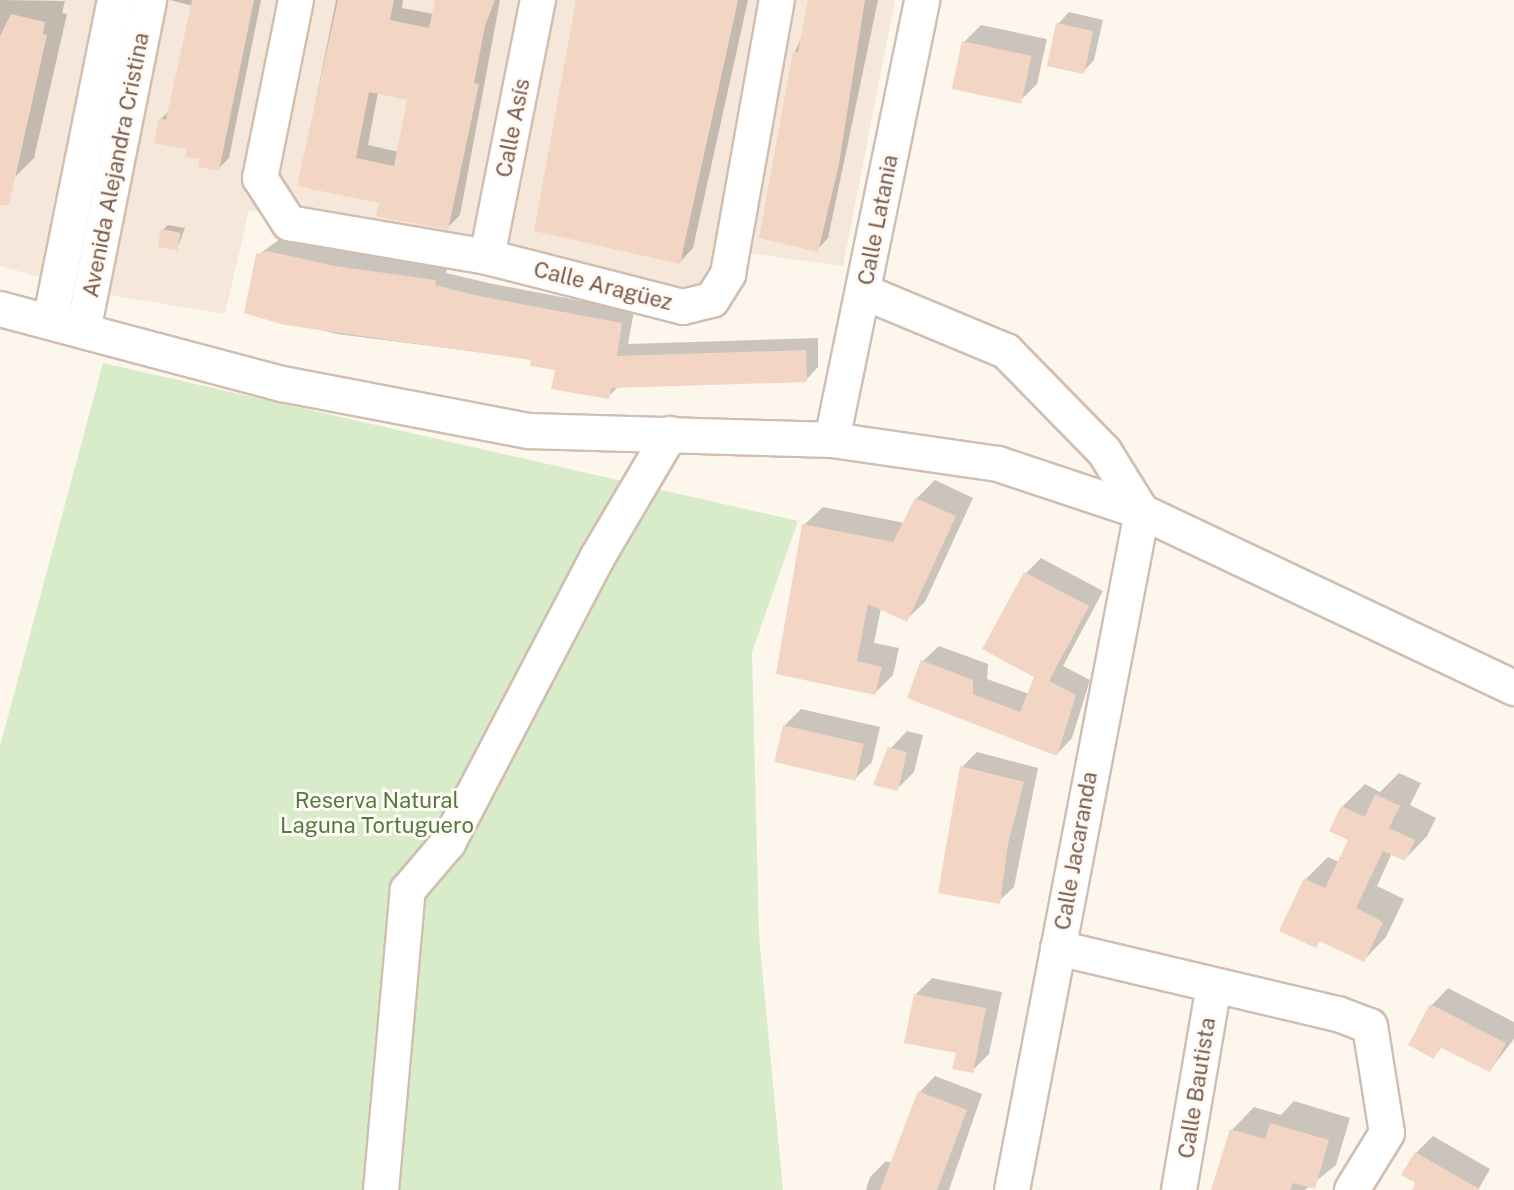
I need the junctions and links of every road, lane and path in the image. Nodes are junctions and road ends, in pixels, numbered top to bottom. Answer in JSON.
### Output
{"nodes":[{"id":1,"x":115,"y":0,"type":"edge"},
{"id":2,"x":149,"y":0,"type":"edge"},
{"id":3,"x":296,"y":0,"type":"edge"},
{"id":4,"x":538,"y":0,"type":"edge"},
{"id":5,"x":777,"y":0,"type":"edge"},
{"id":6,"x":922,"y":0,"type":"edge"},
{"id":7,"x":487,"y":257,"type":"junction"},
{"id":8,"x":864,"y":292,"type":"junction"},
{"id":9,"x":0,"y":309,"type":"edge"},
{"id":10,"x":67,"y":326,"type":"junction"},
{"id":11,"x":670,"y":434,"type":"junction"},
{"id":12,"x":832,"y":440,"type":"junction"},
{"id":13,"x":1142,"y":512,"type":"junction"},
{"id":14,"x":1514,"y":688,"type":"edge"},
{"id":15,"x":1058,"y":948,"type":"junction"},
{"id":16,"x":1214,"y":986,"type":"junction"},
{"id":17,"x":381,"y":1190,"type":"edge"},
{"id":18,"x":1012,"y":1190,"type":"edge"},
{"id":19,"x":1179,"y":1190,"type":"edge"},
{"id":20,"x":1352,"y":1190,"type":"edge"}],
"edges":[{"from":1,"to":10,"type":"street","name":"Avenida Alejandra Cristina"},
{"from":2,"to":10,"type":"street","name":"Avenida Alejandra Cristina"},
{"from":3,"to":7,"type":"street","name":"Calle Aragüez"},
{"from":4,"to":7,"type":"street","name":"Calle Asís"},
{"from":5,"to":7,"type":"street","name":"Calle Aragüez"},
{"from":6,"to":8,"type":"street","name":"Calle Latania"},
{"from":8,"to":12,"type":"street","name":"Calle Latania"},
{"from":8,"to":13,"type":"street"},
{"from":9,"to":10,"type":"street"},
{"from":10,"to":11,"type":"street"},
{"from":11,"to":12,"type":"street"},
{"from":11,"to":17,"type":"street"},
{"from":12,"to":13,"type":"street"},
{"from":13,"to":14,"type":"street"},
{"from":13,"to":15,"type":"street","name":"Calle Jacaranda"},
{"from":15,"to":16,"type":"street","name":"Calle Bautista"},
{"from":15,"to":18,"type":"street","name":"Calle Jacaranda"},
{"from":16,"to":19,"type":"street","name":"Calle Bautista"},
{"from":16,"to":20,"type":"street","name":"Calle Bautista"}]}
